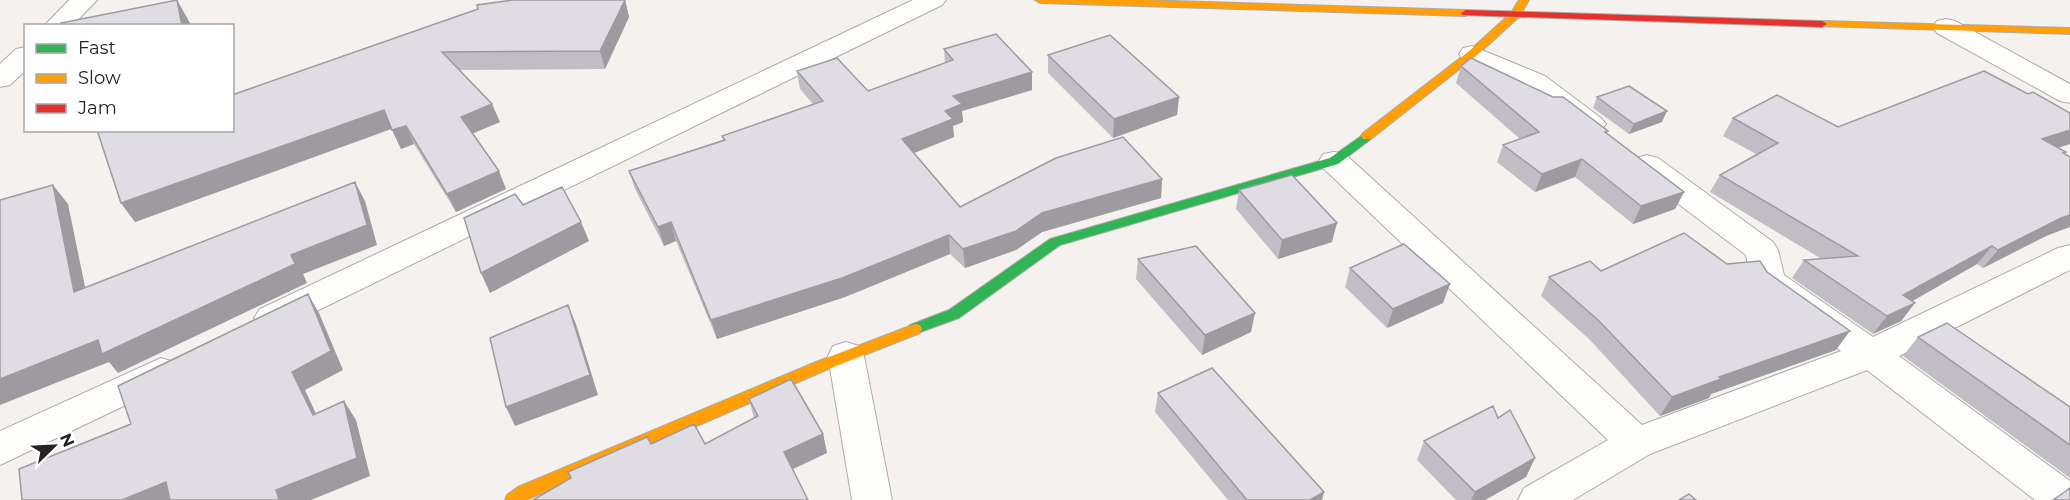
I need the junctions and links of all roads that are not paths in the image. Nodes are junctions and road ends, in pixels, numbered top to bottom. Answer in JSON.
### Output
{"nodes":[{"id":1,"x":84,"y":0,"type":"edge"},
{"id":2,"x":933,"y":0,"type":"edge"},
{"id":3,"x":1040,"y":0,"type":"edge"},
{"id":4,"x":1524,"y":0,"type":"edge"},
{"id":5,"x":1515,"y":15,"type":"junction"},
{"id":6,"x":59,"y":24,"type":"edge"},
{"id":7,"x":1946,"y":27,"type":"junction"},
{"id":8,"x":2070,"y":31,"type":"edge"},
{"id":9,"x":1472,"y":54,"type":"junction"},
{"id":10,"x":24,"y":57,"type":"edge"},
{"id":11,"x":0,"y":79,"type":"edge"},
{"id":12,"x":2070,"y":95,"type":"edge"},
{"id":13,"x":1334,"y":161,"type":"junction"},
{"id":14,"x":2070,"y":256,"type":"edge"},
{"id":15,"x":247,"y":330,"type":"edge"},
{"id":16,"x":1871,"y":354,"type":"junction"},
{"id":17,"x":846,"y":356,"type":"junction"},
{"id":18,"x":182,"y":362,"type":"edge"},
{"id":19,"x":1636,"y":444,"type":"junction"},
{"id":20,"x":0,"y":449,"type":"edge"},
{"id":21,"x":513,"y":500,"type":"edge"},
{"id":22,"x":872,"y":500,"type":"edge"},
{"id":23,"x":1538,"y":500,"type":"edge"},
{"id":24,"x":2065,"y":500,"type":"edge"}],
"edges":[{"from":1,"to":6,"type":"street"},
{"from":2,"to":15,"type":"street"},
{"from":3,"to":5,"type":"street"},
{"from":4,"to":5,"type":"street"},
{"from":5,"to":7,"type":"street"},
{"from":5,"to":9,"type":"street"},
{"from":7,"to":8,"type":"street"},
{"from":7,"to":12,"type":"street"},
{"from":9,"to":13,"type":"street"},
{"from":9,"to":16,"type":"street"},
{"from":10,"to":11,"type":"street"},
{"from":13,"to":17,"type":"street"},
{"from":13,"to":19,"type":"street"},
{"from":14,"to":16,"type":"street"},
{"from":16,"to":19,"type":"street"},
{"from":16,"to":24,"type":"street"},
{"from":17,"to":21,"type":"street"},
{"from":17,"to":22,"type":"street"},
{"from":18,"to":20,"type":"street"},
{"from":19,"to":23,"type":"street"}]}
